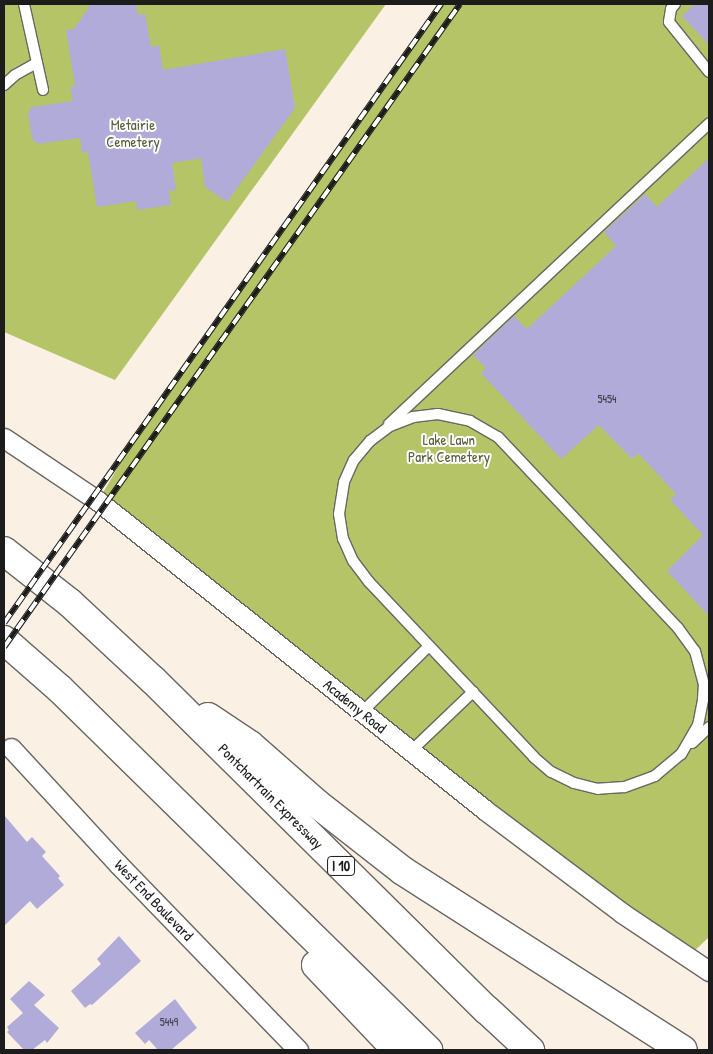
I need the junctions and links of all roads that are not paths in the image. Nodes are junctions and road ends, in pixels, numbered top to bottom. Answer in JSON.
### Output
{"nodes":[{"id":1,"x":24,"y":4,"type":"edge"},
{"id":2,"x":675,"y":4,"type":"edge"},
{"id":3,"x":37,"y":64,"type":"junction"},
{"id":4,"x":709,"y":72,"type":"edge"},
{"id":5,"x":4,"y":85,"type":"edge"},
{"id":6,"x":43,"y":90,"type":"dead end"},
{"id":7,"x":709,"y":124,"type":"edge"},
{"id":8,"x":376,"y":435,"type":"junction"},
{"id":9,"x":4,"y":438,"type":"edge"},
{"id":10,"x":4,"y":550,"type":"edge"},
{"id":11,"x":4,"y":640,"type":"edge"},
{"id":12,"x":430,"y":646,"type":"junction"},
{"id":13,"x":153,"y":680,"type":"junction"},
{"id":14,"x":473,"y":692,"type":"junction"},
{"id":15,"x":362,"y":712,"type":"junction"},
{"id":16,"x":709,"y":727,"type":"edge"},
{"id":17,"x":11,"y":748,"type":"dead end"},
{"id":18,"x":411,"y":752,"type":"junction"},
{"id":19,"x":681,"y":754,"type":"junction"},
{"id":20,"x":160,"y":787,"type":"junction"},
{"id":21,"x":709,"y":971,"type":"edge"},
{"id":22,"x":298,"y":1050,"type":"edge"},
{"id":23,"x":397,"y":1050,"type":"edge"},
{"id":24,"x":428,"y":1050,"type":"edge"},
{"id":25,"x":530,"y":1050,"type":"edge"},
{"id":26,"x":683,"y":1050,"type":"edge"}],
"edges":[{"from":1,"to":3,"type":"lane"},
{"from":2,"to":4,"type":"lane"},
{"from":3,"to":5,"type":"lane"},
{"from":3,"to":6,"type":"lane"},
{"from":7,"to":8,"type":"lane"},
{"from":8,"to":12,"type":"lane"},
{"from":8,"to":19,"type":"lane"},
{"from":9,"to":15,"type":"street","name":"Academy Road"},
{"from":10,"to":13,"type":"highway","name":"Pontchartrain Expressway","number":"I 10"},
{"from":11,"to":20,"type":"highway"},
{"from":12,"to":14,"type":"lane"},
{"from":12,"to":15,"type":"lane"},
{"from":13,"to":25,"type":"highway","name":"Pontchartrain Expressway","number":"I 10"},
{"from":13,"to":26,"type":"highway"},
{"from":14,"to":18,"type":"lane"},
{"from":14,"to":19,"type":"lane"},
{"from":15,"to":18,"type":"street","name":"Academy Road"},
{"from":16,"to":19,"type":"lane"},
{"from":17,"to":22,"type":"street","name":"West End Boulevard"},
{"from":18,"to":21,"type":"street","name":"Academy Road"},
{"from":20,"to":23,"type":"highway"},
{"from":20,"to":24,"type":"highway"}]}
